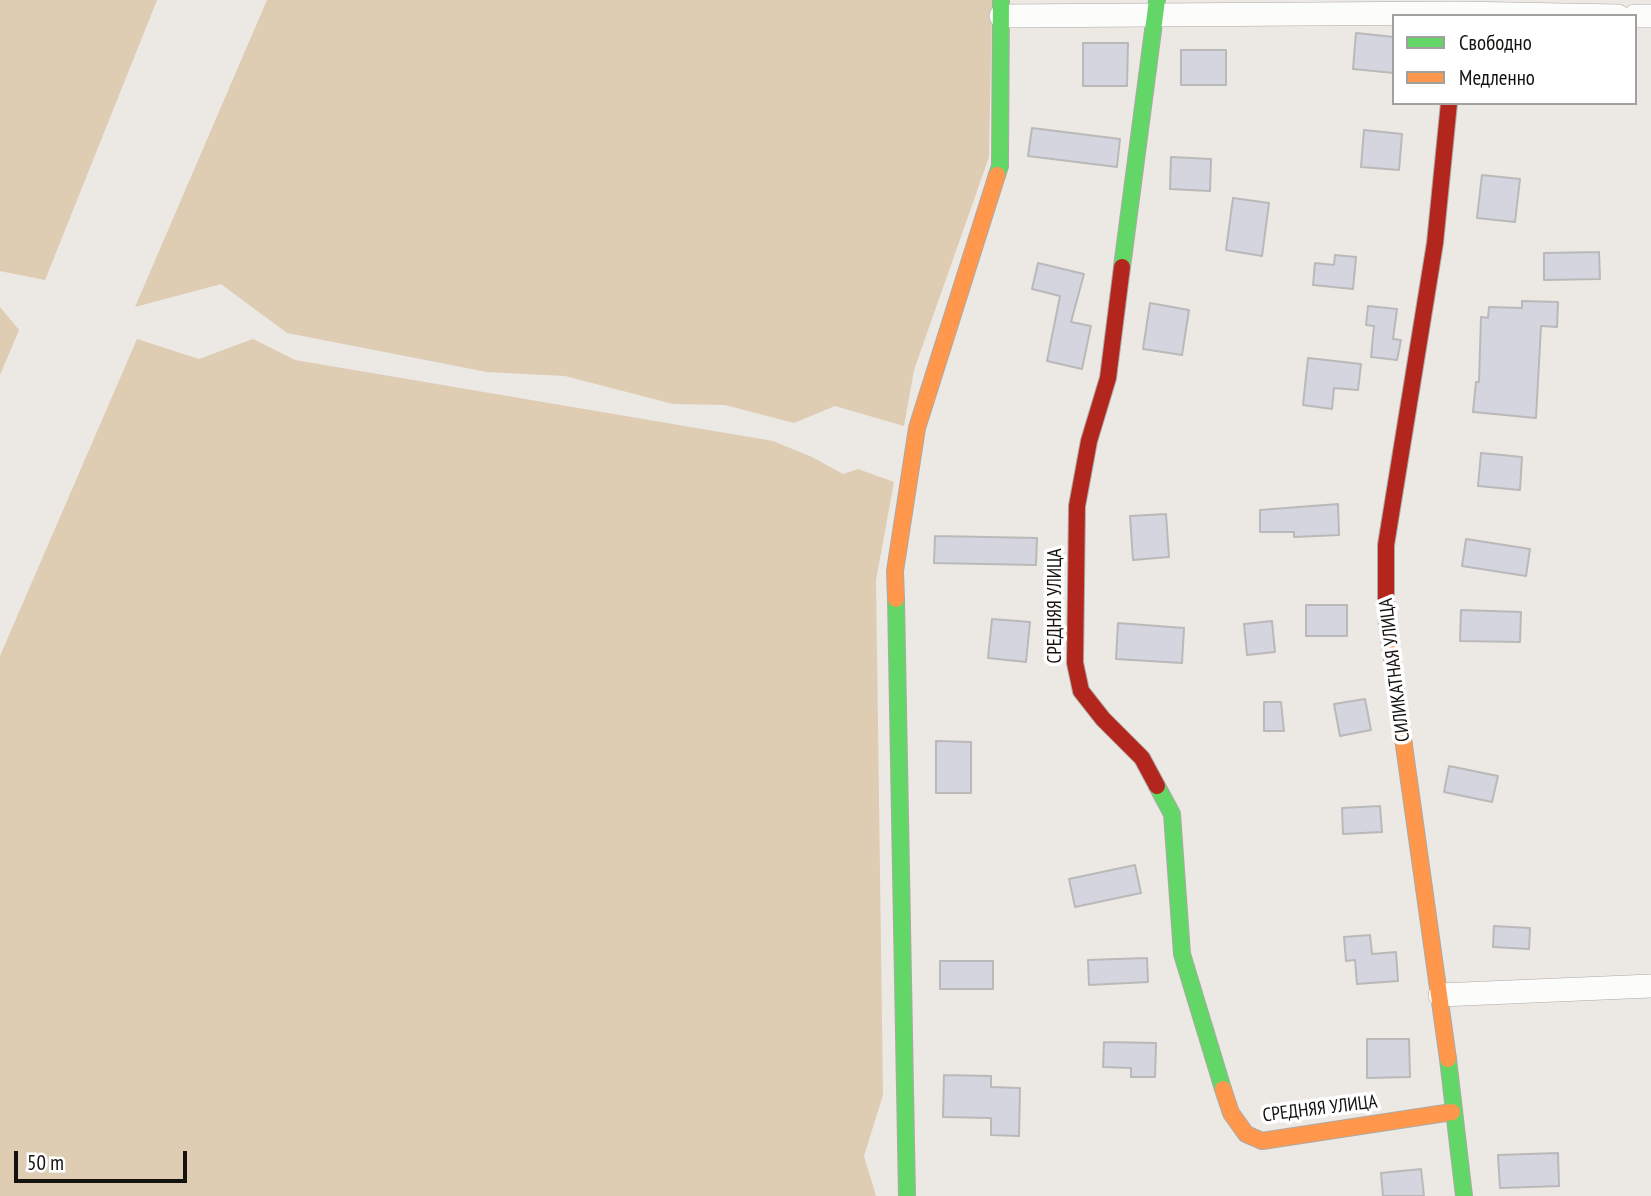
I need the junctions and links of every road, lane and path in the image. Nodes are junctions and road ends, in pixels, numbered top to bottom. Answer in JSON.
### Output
{"nodes":[{"id":1,"x":1001,"y":8,"type":"edge"},
{"id":2,"x":1156,"y":8,"type":"edge"},
{"id":3,"x":1458,"y":9,"type":"edge"},
{"id":4,"x":1572,"y":14,"type":"edge"},
{"id":5,"x":1449,"y":105,"type":"edge"},
{"id":6,"x":1651,"y":986,"type":"edge"},
{"id":7,"x":1440,"y":995,"type":"junction"},
{"id":8,"x":1452,"y":1111,"type":"junction"},
{"id":9,"x":907,"y":1196,"type":"edge"},
{"id":10,"x":1464,"y":1196,"type":"edge"}],
"edges":[{"from":1,"to":2,"type":"street"},
{"from":1,"to":9,"type":"street"},
{"from":2,"to":3,"type":"street"},
{"from":2,"to":8,"type":"street","name":"СРЕДНЯЯ УЛИЦА"},
{"from":3,"to":4,"type":"street"},
{"from":5,"to":7,"type":"street","name":"СИЛИКАТНАЯ УЛИЦА"},
{"from":6,"to":7,"type":"street"},
{"from":7,"to":8,"type":"street","name":"СИЛИКАТНАЯ УЛИЦА"},
{"from":8,"to":10,"type":"street","name":"СИЛИКАТНАЯ УЛИЦА"}]}
